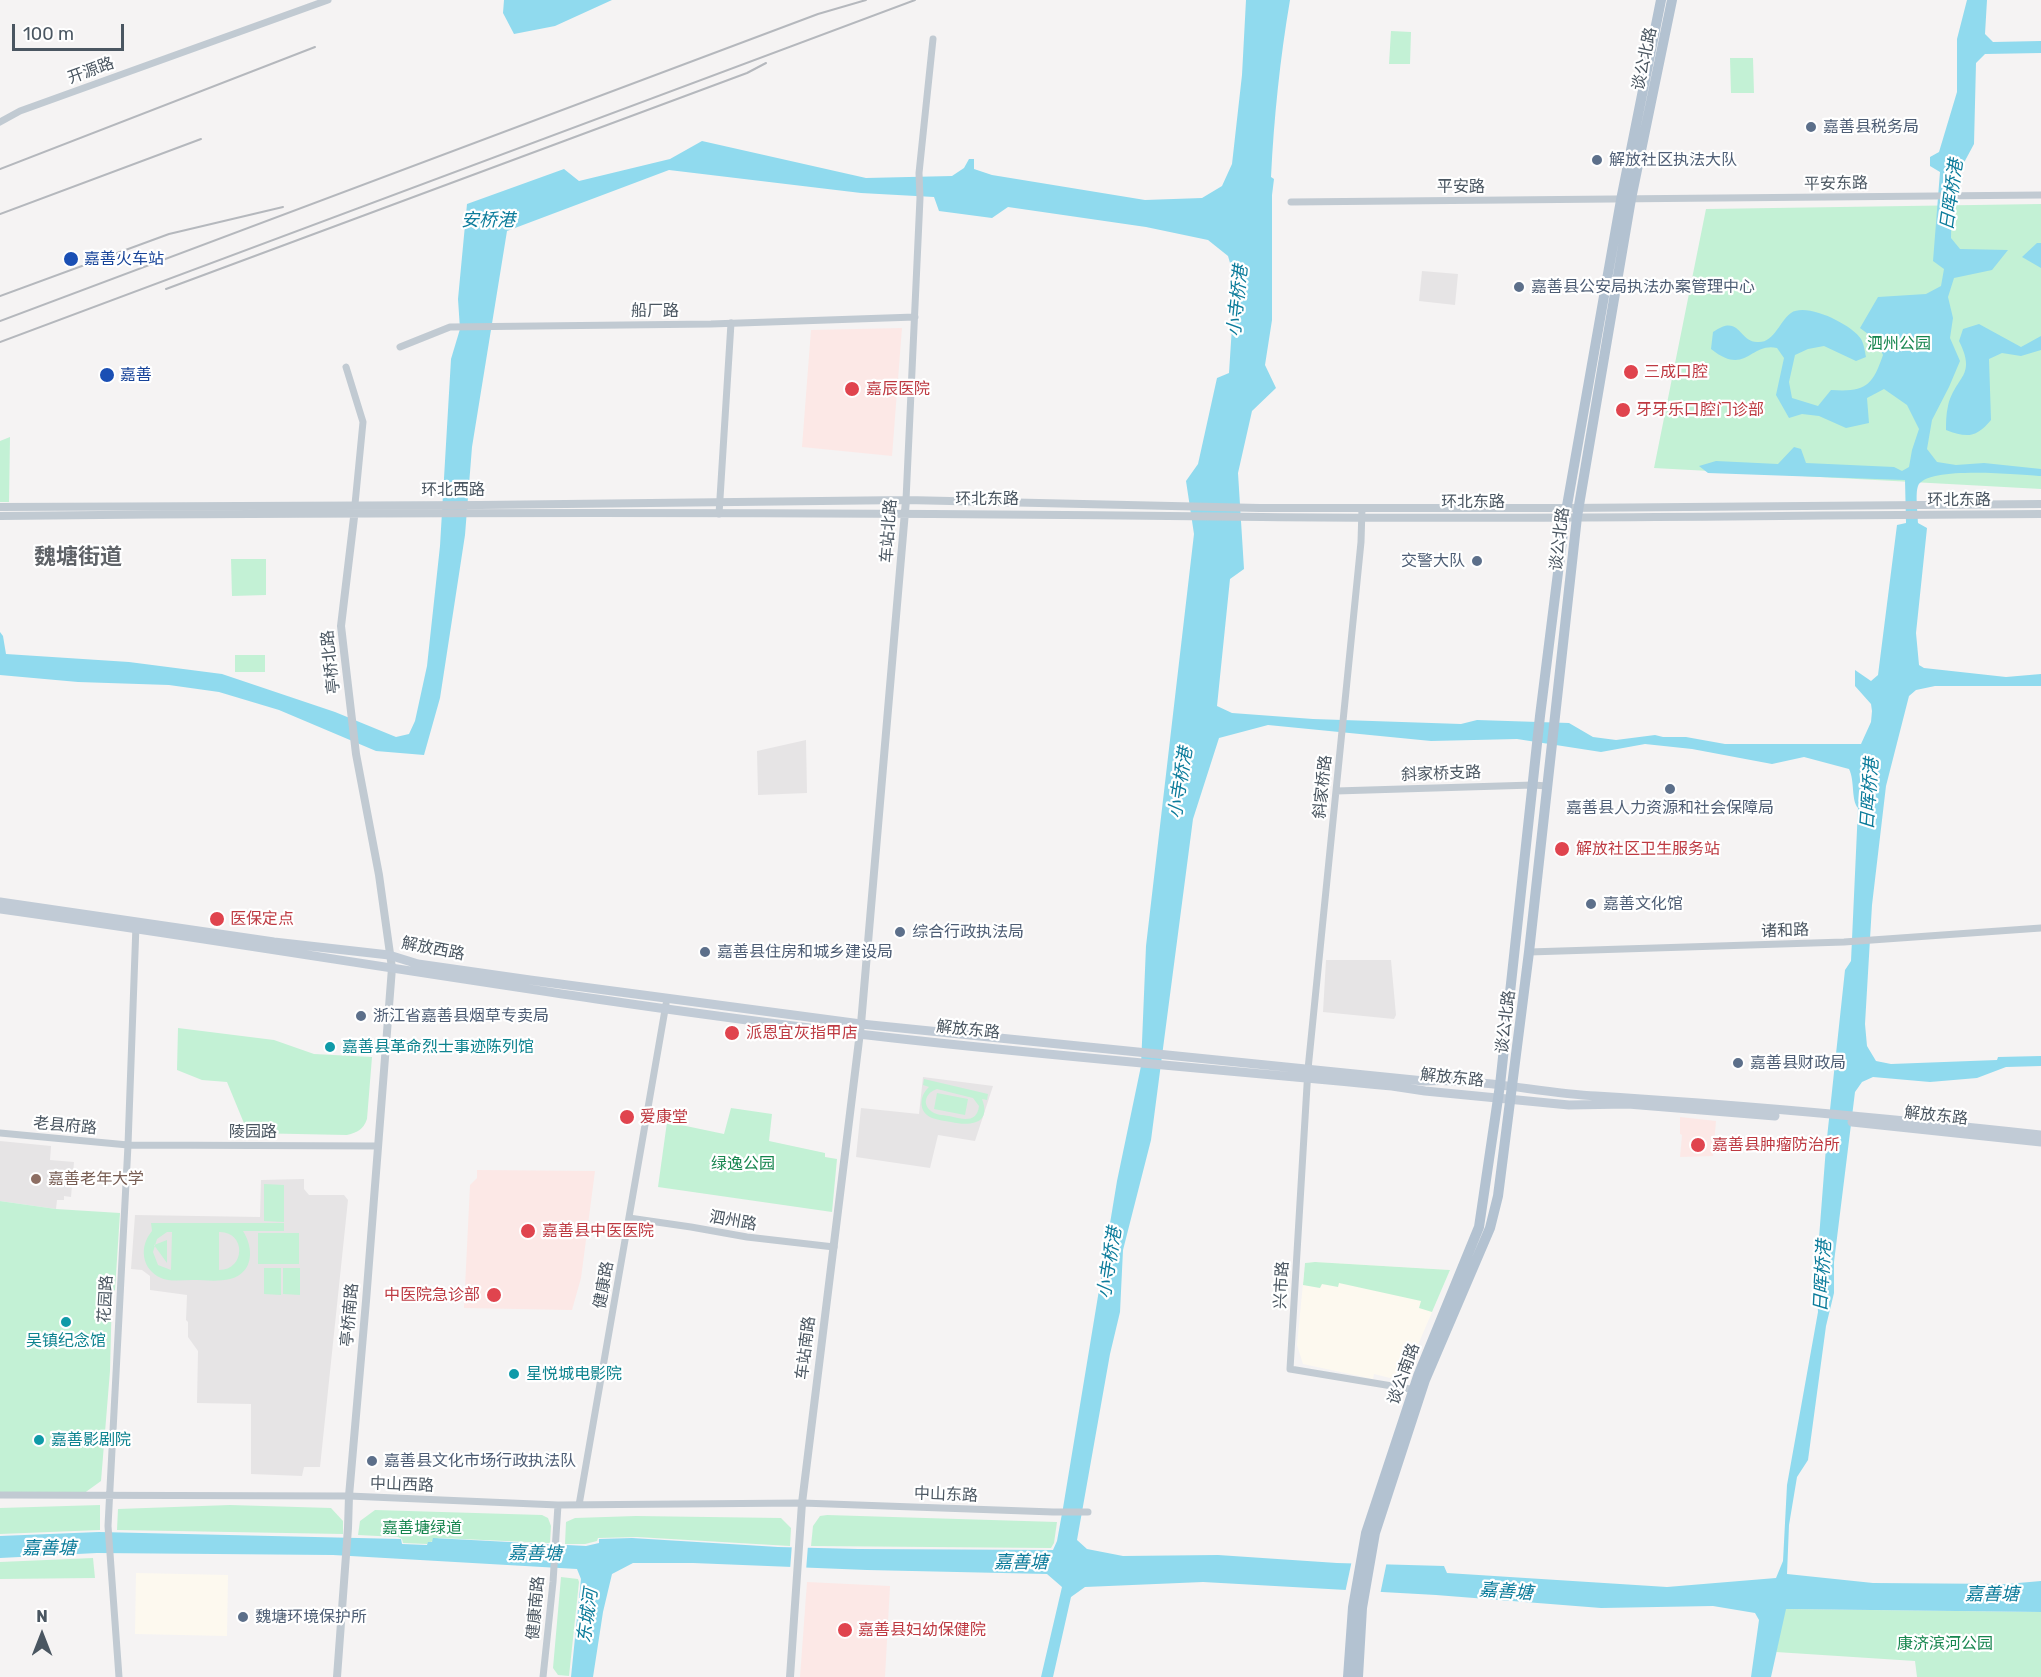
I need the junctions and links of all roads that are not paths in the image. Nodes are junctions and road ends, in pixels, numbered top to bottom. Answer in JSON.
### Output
{"nodes":[{"id":1,"x":328,"y":0,"type":"edge"},
{"id":2,"x":1661,"y":0,"type":"edge"},
{"id":3,"x":1672,"y":0,"type":"edge"},
{"id":4,"x":933,"y":39,"type":"dead end"},
{"id":5,"x":0,"y":122,"type":"edge"},
{"id":6,"x":2041,"y":195,"type":"edge"},
{"id":7,"x":1626,"y":200,"type":"junction"},
{"id":8,"x":1291,"y":202,"type":"dead end"},
{"id":9,"x":915,"y":317,"type":"junction"},
{"id":10,"x":731,"y":323,"type":"junction"},
{"id":11,"x":400,"y":347,"type":"dead end"},
{"id":12,"x":346,"y":367,"type":"dead end"},
{"id":13,"x":906,"y":500,"type":"junction"},
{"id":14,"x":719,"y":502,"type":"junction"},
{"id":15,"x":2041,"y":504,"type":"edge"},
{"id":16,"x":0,"y":507,"type":"edge"},
{"id":17,"x":355,"y":509,"type":"junction"},
{"id":18,"x":480,"y":509,"type":"junction"},
{"id":19,"x":1170,"y":510,"type":"junction"},
{"id":20,"x":1362,"y":512,"type":"junction"},
{"id":21,"x":1566,"y":512,"type":"junction"},
{"id":22,"x":1578,"y":512,"type":"junction"},
{"id":23,"x":719,"y":514,"type":"junction"},
{"id":24,"x":906,"y":514,"type":"junction"},
{"id":25,"x":2041,"y":514,"type":"edge"},
{"id":26,"x":0,"y":516,"type":"edge"},
{"id":27,"x":1533,"y":785,"type":"junction"},
{"id":28,"x":1547,"y":786,"type":"junction"},
{"id":29,"x":1336,"y":791,"type":"junction"},
{"id":30,"x":0,"y":902,"type":"edge"},
{"id":31,"x":0,"y":909,"type":"edge"},
{"id":32,"x":136,"y":925,"type":"junction"},
{"id":33,"x":2041,"y":928,"type":"edge"},
{"id":34,"x":1529,"y":952,"type":"junction"},
{"id":35,"x":389,"y":955,"type":"junction"},
{"id":36,"x":392,"y":968,"type":"junction"},
{"id":37,"x":667,"y":999,"type":"junction"},
{"id":38,"x":665,"y":1009,"type":"junction"},
{"id":39,"x":861,"y":1029,"type":"junction"},
{"id":40,"x":1308,"y":1073,"type":"junction"},
{"id":41,"x":1500,"y":1085,"type":"junction"},
{"id":42,"x":1513,"y":1087,"type":"junction"},
{"id":43,"x":1499,"y":1099,"type":"junction"},
{"id":44,"x":1511,"y":1100,"type":"junction"},
{"id":45,"x":1810,"y":1116,"type":"junction"},
{"id":46,"x":1871,"y":1121,"type":"junction"},
{"id":47,"x":0,"y":1133,"type":"edge"},
{"id":48,"x":2041,"y":1135,"type":"edge"},
{"id":49,"x":2041,"y":1142,"type":"edge"},
{"id":50,"x":128,"y":1145,"type":"junction"},
{"id":51,"x":378,"y":1146,"type":"junction"},
{"id":52,"x":629,"y":1218,"type":"junction"},
{"id":53,"x":834,"y":1247,"type":"junction"},
{"id":54,"x":1418,"y":1390,"type":"junction"},
{"id":55,"x":0,"y":1495,"type":"edge"},
{"id":56,"x":349,"y":1496,"type":"junction"},
{"id":57,"x":110,"y":1497,"type":"junction"},
{"id":58,"x":802,"y":1503,"type":"junction"},
{"id":59,"x":558,"y":1505,"type":"junction"},
{"id":60,"x":579,"y":1505,"type":"junction"},
{"id":61,"x":1088,"y":1512,"type":"dead end"},
{"id":62,"x":1357,"y":1607,"type":"junction"},
{"id":63,"x":119,"y":1677,"type":"edge"},
{"id":64,"x":337,"y":1677,"type":"edge"},
{"id":65,"x":543,"y":1677,"type":"edge"},
{"id":66,"x":790,"y":1677,"type":"edge"},
{"id":67,"x":1348,"y":1677,"type":"edge"},
{"id":68,"x":1358,"y":1677,"type":"edge"}],
"edges":[{"from":1,"to":5,"type":"street","name":"开源路"},
{"from":2,"to":7,"type":"main road","name":"谈公北路"},
{"from":3,"to":7,"type":"main road","name":"谈公北路"},
{"from":4,"to":9,"type":"street","name":"车站北路"},
{"from":6,"to":7,"type":"street","name":"平安东路"},
{"from":7,"to":8,"type":"street","name":"平安路"},
{"from":7,"to":21,"type":"main road","name":"谈公北路"},
{"from":7,"to":22,"type":"main road","name":"谈公北路"},
{"from":9,"to":10,"type":"street","name":"船厂路"},
{"from":9,"to":13,"type":"street","name":"车站北路"},
{"from":10,"to":11,"type":"street","name":"船厂路"},
{"from":10,"to":14,"type":"street"},
{"from":12,"to":17,"type":"street","name":"亭桥北路"},
{"from":13,"to":14,"type":"street","name":"环北西路"},
{"from":13,"to":19,"type":"street","name":"环北东路"},
{"from":13,"to":24,"type":"street","name":"车站北路"},
{"from":14,"to":18,"type":"street","name":"环北西路"},
{"from":14,"to":23,"type":"street"},
{"from":15,"to":22,"type":"street","name":"环北东路"},
{"from":16,"to":17,"type":"street","name":"环北西路"},
{"from":17,"to":18,"type":"street","name":"环北西路"},
{"from":17,"to":26,"type":"street","name":"环北西路"},
{"from":17,"to":35,"type":"street","name":"亭桥北路"},
{"from":18,"to":23,"type":"street","name":"环北西路"},
{"from":19,"to":20,"type":"street","name":"环北东路"},
{"from":19,"to":24,"type":"street","name":"环北东路"},
{"from":20,"to":21,"type":"street","name":"环北东路"},
{"from":20,"to":29,"type":"street","name":"斜家桥路"},
{"from":21,"to":22,"type":"street","name":"环北东路"},
{"from":21,"to":27,"type":"main road","name":"谈公北路"},
{"from":22,"to":25,"type":"street","name":"环北东路"},
{"from":22,"to":28,"type":"main road","name":"谈公北路"},
{"from":23,"to":24,"type":"street","name":"环北西路"},
{"from":24,"to":39,"type":"street","name":"车站北路"},
{"from":27,"to":28,"type":"street","name":"斜家桥支路"},
{"from":27,"to":29,"type":"street","name":"斜家桥支路"},
{"from":27,"to":41,"type":"main road","name":"谈公北路"},
{"from":28,"to":34,"type":"main road","name":"谈公北路"},
{"from":29,"to":40,"type":"street","name":"斜家桥路"},
{"from":30,"to":32,"type":"main road","name":"解放西路"},
{"from":31,"to":32,"type":"main road","name":"解放西路"},
{"from":32,"to":35,"type":"main road","name":"解放西路"},
{"from":32,"to":36,"type":"main road","name":"解放西路"},
{"from":32,"to":50,"type":"street","name":"花园路"},
{"from":33,"to":34,"type":"street","name":"诸和路"},
{"from":34,"to":42,"type":"main road","name":"谈公北路"},
{"from":35,"to":36,"type":"street","name":"亭桥南路"},
{"from":35,"to":37,"type":"main road","name":"解放西路"},
{"from":36,"to":38,"type":"main road","name":"解放西路"},
{"from":36,"to":51,"type":"street","name":"亭桥南路"},
{"from":37,"to":38,"type":"street","name":"健康路"},
{"from":37,"to":39,"type":"main road","name":"解放西路"},
{"from":38,"to":39,"type":"main road","name":"解放西路"},
{"from":38,"to":52,"type":"street","name":"健康路"},
{"from":39,"to":40,"type":"main road","name":"解放东路"},
{"from":39,"to":53,"type":"street","name":"车站南路"},
{"from":40,"to":41,"type":"main road","name":"解放东路"},
{"from":40,"to":43,"type":"main road","name":"解放东路"},
{"from":40,"to":54,"type":"street","name":"兴市路"},
{"from":41,"to":42,"type":"main road","name":"解放东路"},
{"from":41,"to":43,"type":"main road","name":"谈公南路"},
{"from":42,"to":44,"type":"main road","name":"谈公南路"},
{"from":42,"to":45,"type":"main road","name":"解放东路"},
{"from":43,"to":44,"type":"main road","name":"解放东路"},
{"from":43,"to":54,"type":"main road","name":"谈公南路"},
{"from":44,"to":45,"type":"main road","name":"解放东路"},
{"from":44,"to":54,"type":"main road","name":"谈公南路"},
{"from":45,"to":46,"type":"main road","name":"解放东路"},
{"from":46,"to":48,"type":"main road","name":"解放东路"},
{"from":46,"to":49,"type":"main road","name":"解放东路"},
{"from":47,"to":50,"type":"street","name":"老县府路"},
{"from":50,"to":51,"type":"street","name":"陵园路"},
{"from":50,"to":57,"type":"street","name":"花园路"},
{"from":51,"to":56,"type":"street","name":"亭桥南路"},
{"from":52,"to":53,"type":"street","name":"泗州路"},
{"from":52,"to":60,"type":"street","name":"健康路"},
{"from":53,"to":58,"type":"street","name":"车站南路"},
{"from":54,"to":62,"type":"main road","name":"谈公南路"},
{"from":55,"to":57,"type":"street","name":"中山西路"},
{"from":56,"to":57,"type":"street","name":"中山西路"},
{"from":56,"to":59,"type":"street","name":"中山西路"},
{"from":56,"to":64,"type":"street","name":"亭桥南路"},
{"from":57,"to":63,"type":"street","name":"花园路"},
{"from":58,"to":60,"type":"street","name":"中山西路"},
{"from":58,"to":61,"type":"street","name":"中山东路"},
{"from":58,"to":66,"type":"street","name":"车站南路"},
{"from":59,"to":60,"type":"street","name":"中山西路"},
{"from":59,"to":65,"type":"street","name":"健康南路"},
{"from":62,"to":67,"type":"main road","name":"谈公南路"},
{"from":62,"to":68,"type":"main road","name":"谈公南路"}]}
